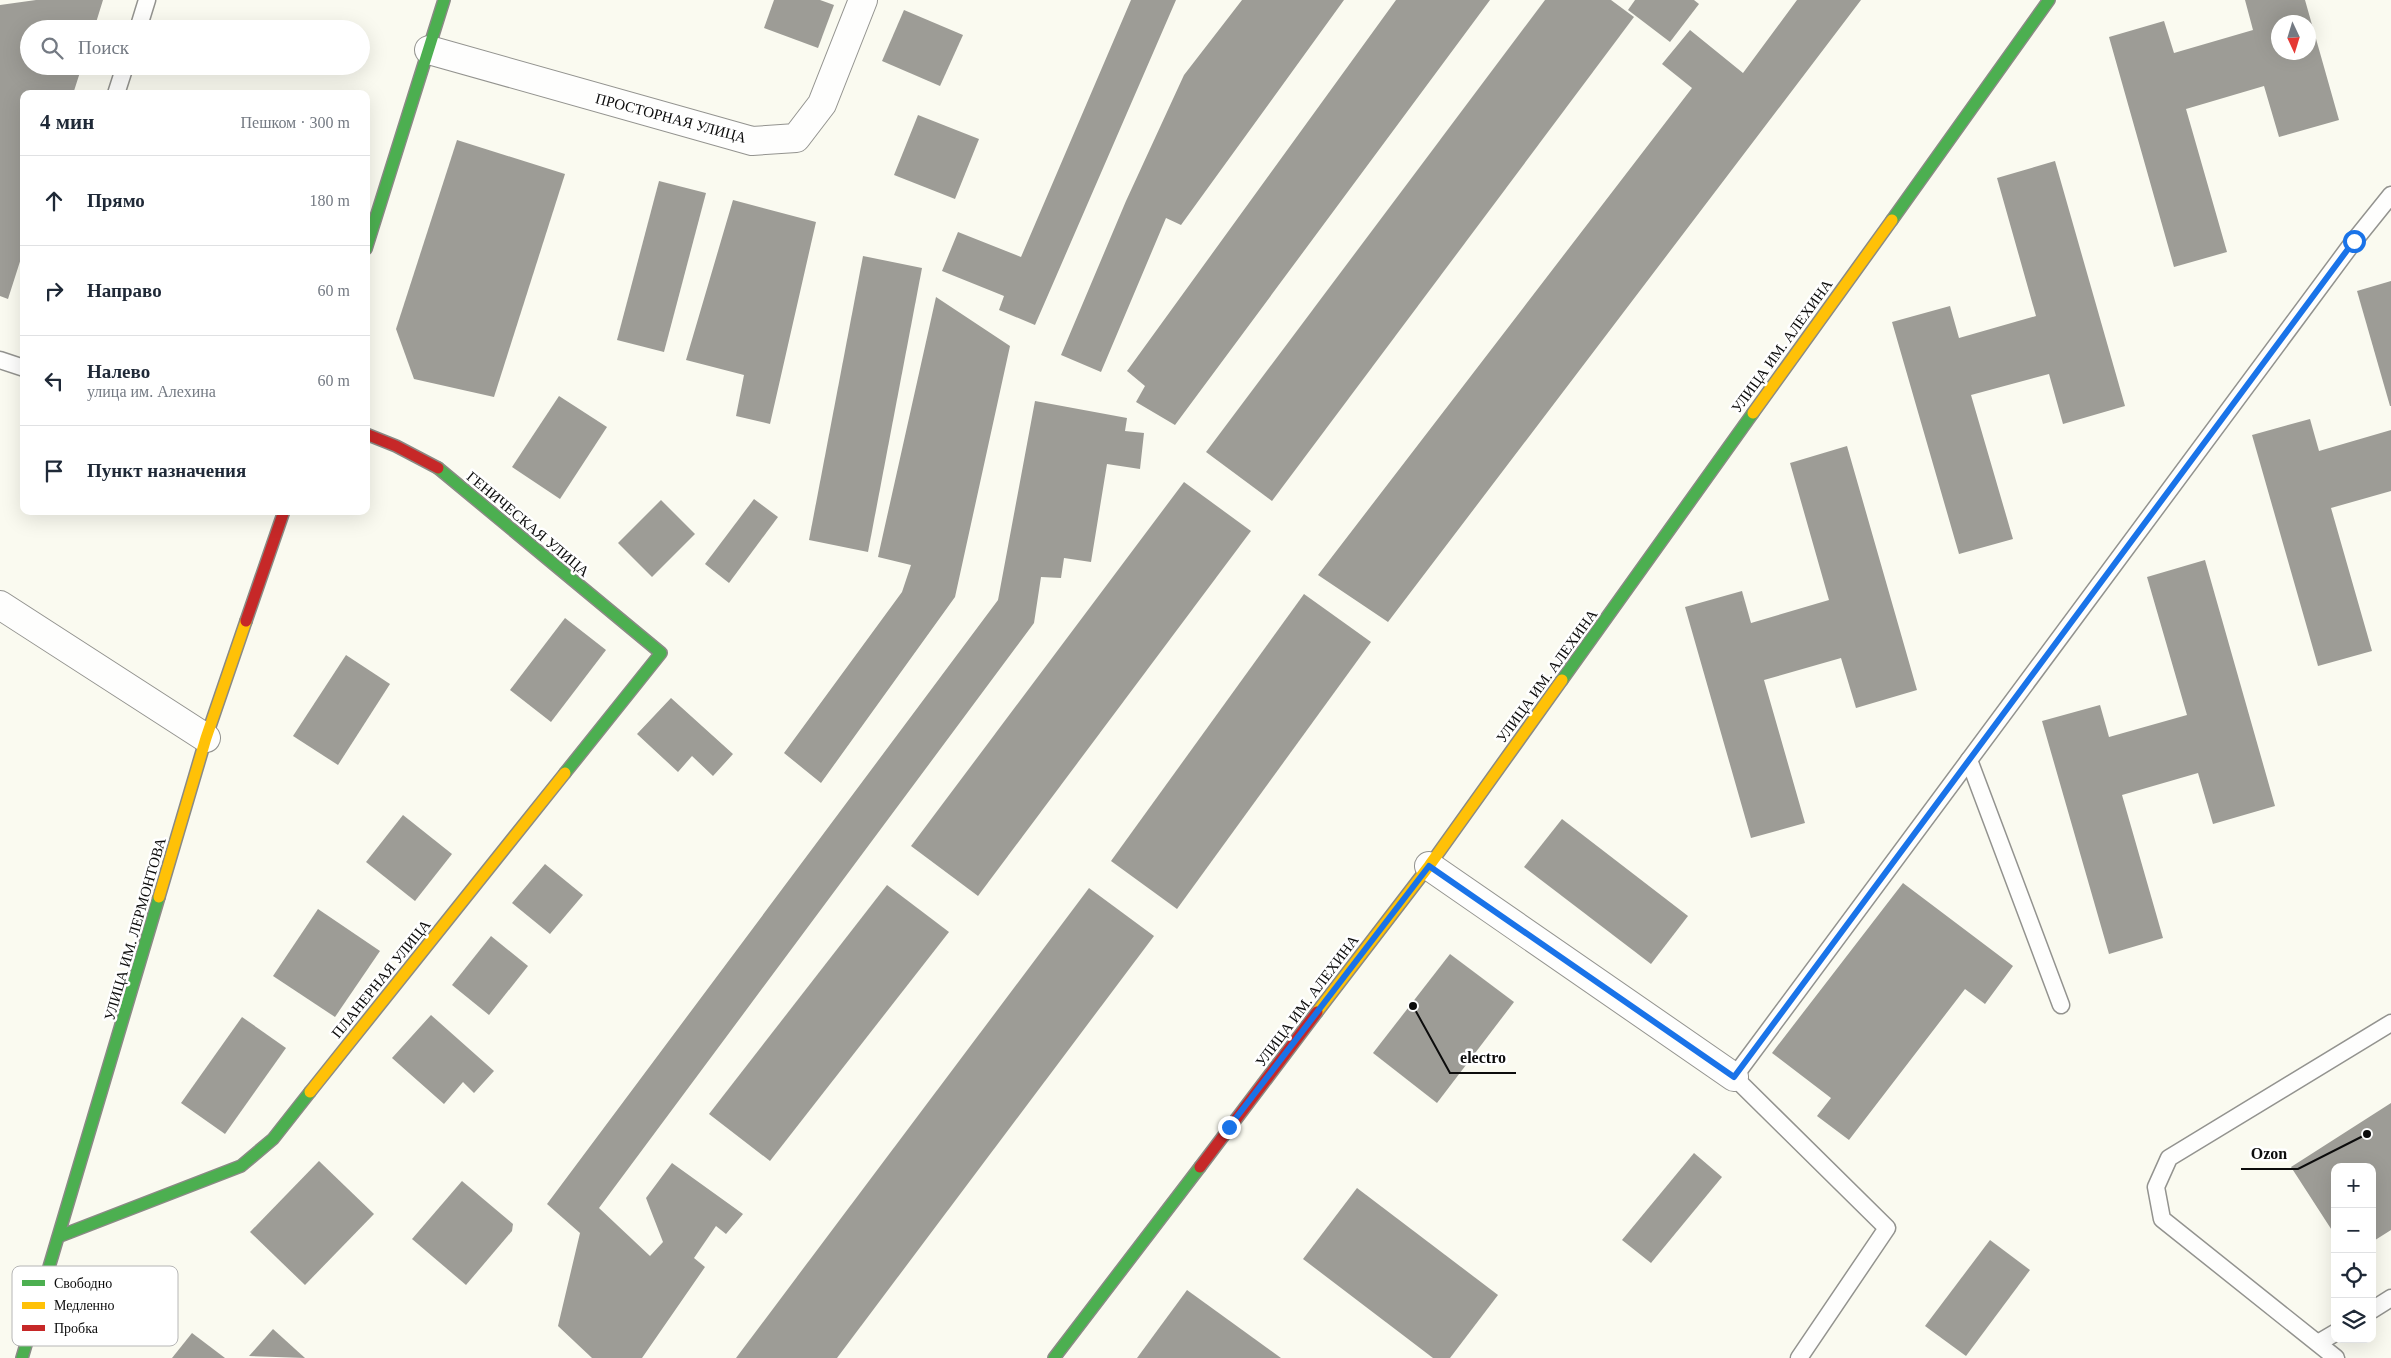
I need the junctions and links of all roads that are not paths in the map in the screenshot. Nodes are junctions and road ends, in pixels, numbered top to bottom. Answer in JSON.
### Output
{"nodes":[{"id":1,"x":147,"y":0,"type":"edge"},
{"id":2,"x":444,"y":0,"type":"edge"},
{"id":3,"x":864,"y":0,"type":"edge"},
{"id":4,"x":2049,"y":0,"type":"edge"},
{"id":5,"x":141,"y":20,"type":"edge"},
{"id":6,"x":429,"y":50,"type":"junction"},
{"id":7,"x":122,"y":75,"type":"edge"},
{"id":8,"x":117,"y":90,"type":"edge"},
{"id":9,"x":2391,"y":195,"type":"edge"},
{"id":10,"x":370,"y":236,"type":"edge"},
{"id":11,"x":0,"y":360,"type":"edge"},
{"id":12,"x":20,"y":367,"type":"edge"},
{"id":13,"x":370,"y":436,"type":"edge"},
{"id":14,"x":283,"y":515,"type":"edge"},
{"id":15,"x":0,"y":606,"type":"edge"},
{"id":16,"x":661,"y":653,"type":"joint"},
{"id":17,"x":206,"y":738,"type":"junction"},
{"id":18,"x":1969,"y":760,"type":"junction"},
{"id":19,"x":1429,"y":866,"type":"junction"},
{"id":20,"x":2061,"y":1005,"type":"dead end"},
{"id":21,"x":2391,"y":1023,"type":"edge"},
{"id":22,"x":1734,"y":1077,"type":"junction"},
{"id":23,"x":60,"y":1236,"type":"junction"},
{"id":24,"x":51,"y":1266,"type":"edge"},
{"id":25,"x":2391,"y":1298,"type":"edge"},
{"id":26,"x":2376,"y":1307,"type":"edge"},
{"id":27,"x":2331,"y":1335,"type":"edge"},
{"id":28,"x":2318,"y":1343,"type":"junction"},
{"id":29,"x":26,"y":1346,"type":"edge"},
{"id":30,"x":22,"y":1358,"type":"edge"},
{"id":31,"x":1054,"y":1358,"type":"edge"},
{"id":32,"x":1799,"y":1358,"type":"edge"},
{"id":33,"x":2336,"y":1358,"type":"edge"}],
"edges":[{"from":1,"to":5,"type":"lane"},
{"from":2,"to":6,"type":"main road"},
{"from":3,"to":6,"type":"street","name":"ПРОСТОРНАЯ УЛИЦА"},
{"from":4,"to":19,"type":"main road","name":"УЛИЦА ИМ. АЛЕХИНА"},
{"from":6,"to":10,"type":"main road"},
{"from":7,"to":8,"type":"lane"},
{"from":9,"to":18,"type":"lane"},
{"from":11,"to":12,"type":"lane"},
{"from":13,"to":16,"type":"main road","name":"ГЕНИЧЕСКАЯ УЛИЦА"},
{"from":14,"to":17,"type":"main road","name":"УЛИЦА ИМ. ЛЕРМОНТОВА"},
{"from":15,"to":17,"type":"street"},
{"from":16,"to":23,"type":"main road","name":"ПЛАНЕРНАЯ УЛИЦА"},
{"from":17,"to":23,"type":"main road","name":"УЛИЦА ИМ. ЛЕРМОНТОВА"},
{"from":18,"to":20,"type":"lane"},
{"from":18,"to":22,"type":"lane"},
{"from":19,"to":22,"type":"street"},
{"from":19,"to":31,"type":"main road","name":"УЛИЦА ИМ. АЛЕХИНА"},
{"from":21,"to":28,"type":"lane"},
{"from":22,"to":32,"type":"lane"},
{"from":23,"to":24,"type":"main road","name":"УЛИЦА ИМ. ЛЕРМОНТОВА"},
{"from":25,"to":26,"type":"lane"},
{"from":27,"to":28,"type":"lane"},
{"from":28,"to":33,"type":"lane"},
{"from":29,"to":30,"type":"main road","name":"УЛИЦА ИМ. ЛЕРМОНТОВА"}]}
